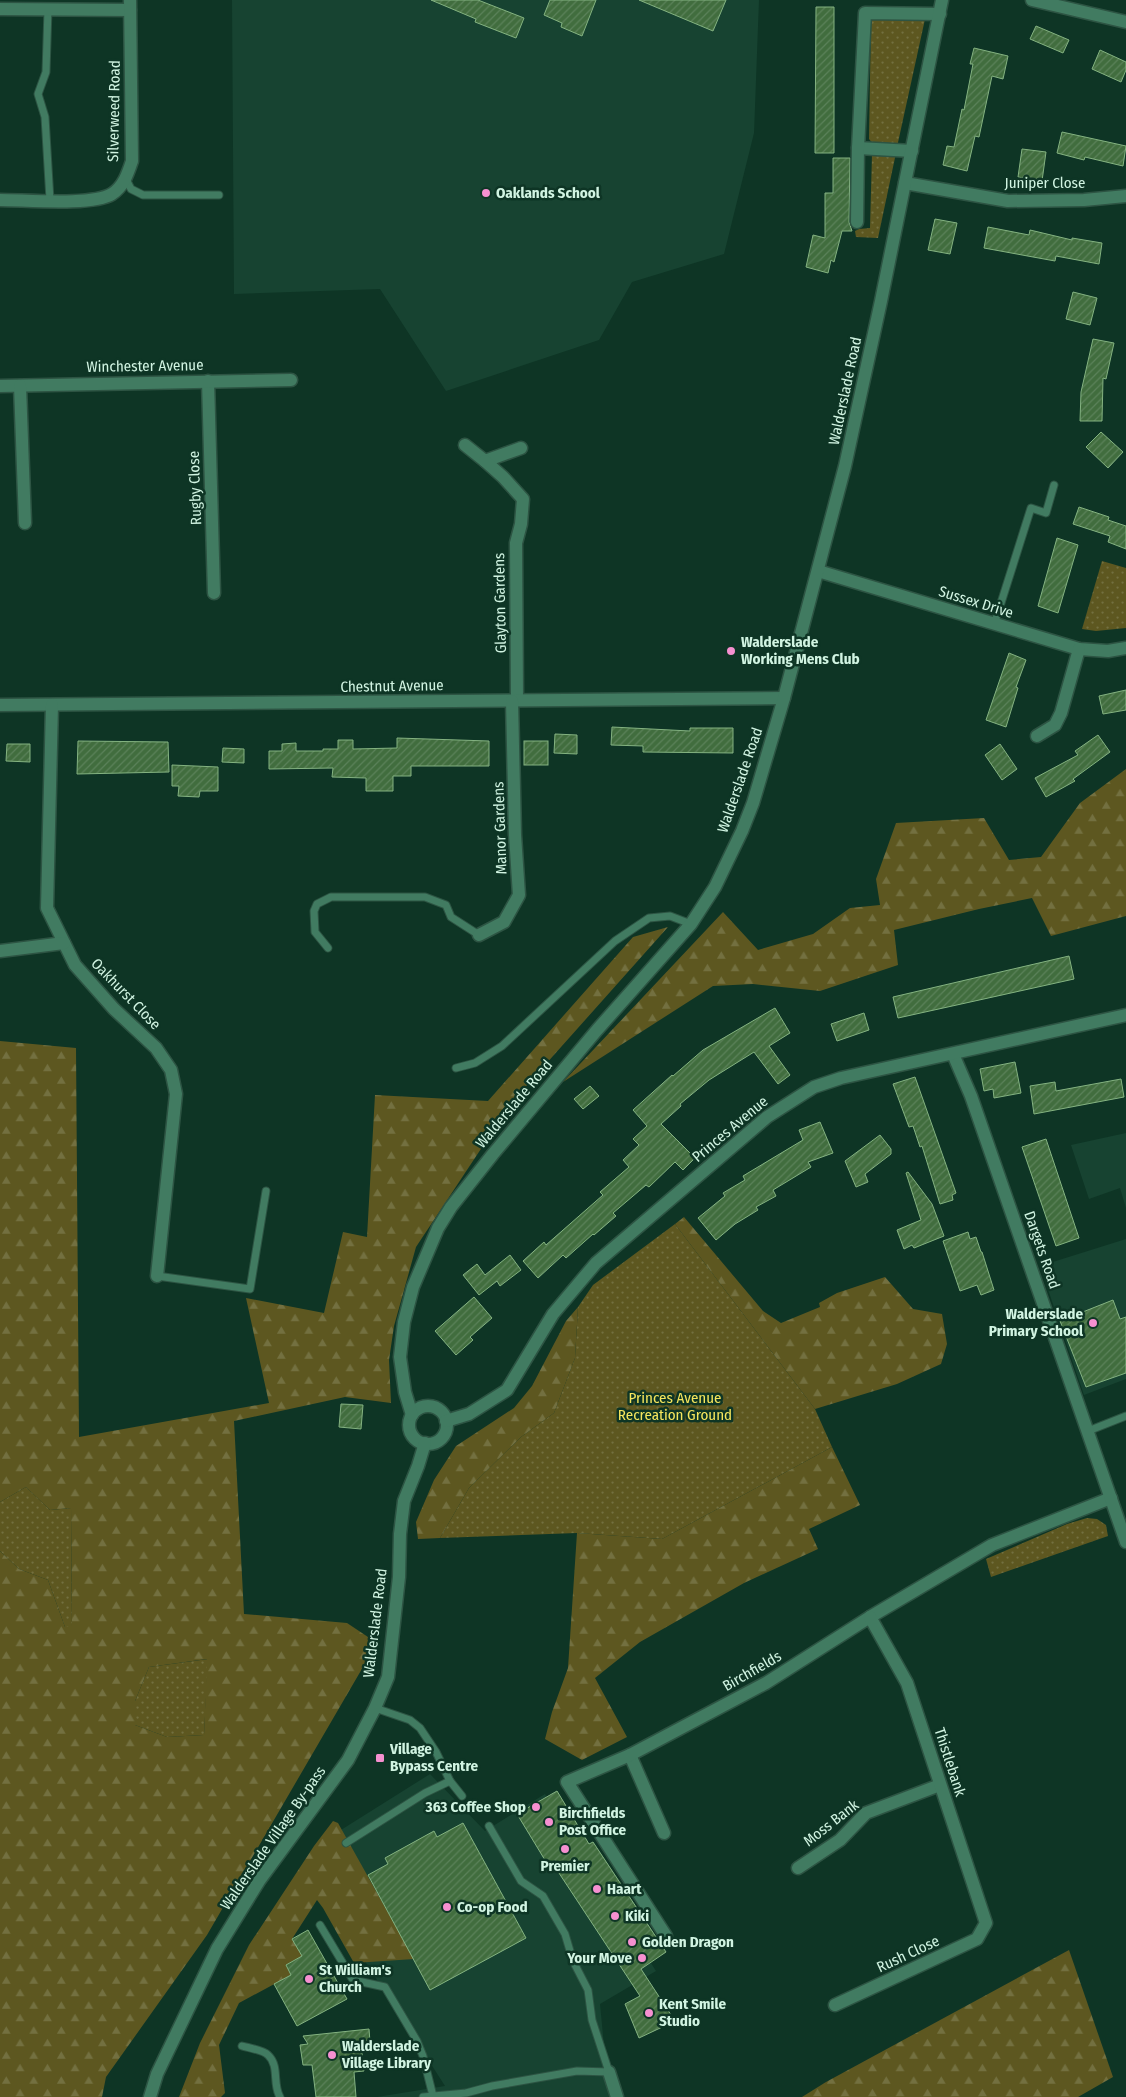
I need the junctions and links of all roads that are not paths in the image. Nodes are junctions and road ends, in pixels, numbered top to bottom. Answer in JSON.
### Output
{"nodes":[{"id":1,"x":942,"y":0,"type":"edge"},
{"id":2,"x":1032,"y":0,"type":"edge"},
{"id":3,"x":34,"y":5,"type":"edge"},
{"id":4,"x":130,"y":5,"type":"edge"},
{"id":5,"x":0,"y":9,"type":"edge"},
{"id":6,"x":48,"y":9,"type":"junction"},
{"id":7,"x":940,"y":14,"type":"junction"},
{"id":8,"x":1126,"y":22,"type":"edge"},
{"id":9,"x":858,"y":148,"type":"junction"},
{"id":10,"x":912,"y":151,"type":"junction"},
{"id":11,"x":126,"y":179,"type":"junction"},
{"id":12,"x":905,"y":183,"type":"junction"},
{"id":13,"x":219,"y":195,"type":"dead end"},
{"id":14,"x":1126,"y":196,"type":"edge"},
{"id":15,"x":0,"y":200,"type":"edge"},
{"id":16,"x":50,"y":200,"type":"junction"},
{"id":17,"x":857,"y":222,"type":"dead end"},
{"id":18,"x":291,"y":380,"type":"dead end"},
{"id":19,"x":208,"y":381,"type":"junction"},
{"id":20,"x":0,"y":386,"type":"edge"},
{"id":21,"x":20,"y":386,"type":"junction"},
{"id":22,"x":465,"y":445,"type":"dead end"},
{"id":23,"x":521,"y":448,"type":"dead end"},
{"id":24,"x":485,"y":461,"type":"junction"},
{"id":25,"x":1054,"y":485,"type":"dead end"},
{"id":26,"x":25,"y":523,"type":"dead end"},
{"id":27,"x":818,"y":571,"type":"junction"},
{"id":28,"x":214,"y":593,"type":"dead end"},
{"id":29,"x":994,"y":625,"type":"junction"},
{"id":30,"x":1126,"y":648,"type":"edge"},
{"id":31,"x":1079,"y":649,"type":"junction"},
{"id":32,"x":784,"y":698,"type":"junction"},
{"id":33,"x":515,"y":701,"type":"junction"},
{"id":34,"x":0,"y":705,"type":"edge"},
{"id":35,"x":52,"y":705,"type":"junction"},
{"id":36,"x":1037,"y":736,"type":"dead end"},
{"id":37,"x":691,"y":924,"type":"junction"},
{"id":38,"x":479,"y":935,"type":"joint"},
{"id":39,"x":64,"y":943,"type":"junction"},
{"id":40,"x":328,"y":948,"type":"dead end"},
{"id":41,"x":0,"y":951,"type":"edge"},
{"id":42,"x":1126,"y":1015,"type":"edge"},
{"id":43,"x":953,"y":1054,"type":"junction"},
{"id":44,"x":456,"y":1068,"type":"dead end"},
{"id":45,"x":266,"y":1191,"type":"dead end"},
{"id":46,"x":157,"y":1276,"type":"joint"},
{"id":47,"x":412,"y":1415,"type":"junction"},
{"id":48,"x":1126,"y":1416,"type":"edge"},
{"id":49,"x":446,"y":1421,"type":"junction"},
{"id":50,"x":1088,"y":1432,"type":"junction"},
{"id":51,"x":425,"y":1444,"type":"junction"},
{"id":52,"x":1111,"y":1498,"type":"junction"},
{"id":53,"x":1126,"y":1542,"type":"edge"},
{"id":54,"x":870,"y":1617,"type":"junction"},
{"id":55,"x":375,"y":1708,"type":"junction"},
{"id":56,"x":630,"y":1755,"type":"junction"},
{"id":57,"x":450,"y":1781,"type":"junction"},
{"id":58,"x":940,"y":1785,"type":"junction"},
{"id":59,"x":462,"y":1796,"type":"dead end"},
{"id":60,"x":489,"y":1826,"type":"dead end"},
{"id":61,"x":664,"y":1832,"type":"dead end"},
{"id":62,"x":346,"y":1843,"type":"dead end"},
{"id":63,"x":798,"y":1868,"type":"dead end"},
{"id":64,"x":986,"y":1923,"type":"joint"},
{"id":65,"x":320,"y":1925,"type":"dead end"},
{"id":66,"x":666,"y":1936,"type":"dead end"},
{"id":67,"x":836,"y":2005,"type":"dead end"},
{"id":68,"x":242,"y":2046,"type":"dead end"},
{"id":69,"x":609,"y":2072,"type":"junction"},
{"id":70,"x":467,"y":2095,"type":"edge"},
{"id":71,"x":432,"y":2096,"type":"edge"},
{"id":72,"x":150,"y":2097,"type":"edge"},
{"id":73,"x":280,"y":2097,"type":"edge"},
{"id":74,"x":422,"y":2097,"type":"edge"},
{"id":75,"x":617,"y":2097,"type":"edge"}],
"edges":[{"from":1,"to":7,"type":"street","name":"Walderslade Road"},
{"from":2,"to":8,"type":"street"},
{"from":3,"to":5,"type":"street"},
{"from":3,"to":6,"type":"street"},
{"from":4,"to":6,"type":"street"},
{"from":4,"to":11,"type":"street","name":"Silverweed Road"},
{"from":6,"to":16,"type":"lane"},
{"from":7,"to":9,"type":"street"},
{"from":7,"to":10,"type":"street","name":"Walderslade Road"},
{"from":9,"to":10,"type":"street"},
{"from":9,"to":17,"type":"street"},
{"from":10,"to":12,"type":"street","name":"Walderslade Road"},
{"from":11,"to":13,"type":"lane"},
{"from":11,"to":16,"type":"street","name":"Silverweed Road"},
{"from":12,"to":14,"type":"street","name":"Juniper Close"},
{"from":12,"to":27,"type":"street","name":"Walderslade Road"},
{"from":15,"to":16,"type":"street","name":"Silverweed Road"},
{"from":18,"to":19,"type":"street","name":"Winchester Avenue"},
{"from":19,"to":21,"type":"street","name":"Winchester Avenue"},
{"from":19,"to":28,"type":"street","name":"Rugby Close"},
{"from":20,"to":21,"type":"street","name":"Winchester Avenue"},
{"from":21,"to":26,"type":"street"},
{"from":22,"to":24,"type":"street","name":"Glayton Gardens"},
{"from":23,"to":24,"type":"street"},
{"from":24,"to":33,"type":"street","name":"Glayton Gardens"},
{"from":25,"to":29,"type":"lane"},
{"from":27,"to":29,"type":"street","name":"Sussex Drive"},
{"from":27,"to":32,"type":"street","name":"Walderslade Road"},
{"from":29,"to":31,"type":"street","name":"Sussex Drive"},
{"from":30,"to":31,"type":"street","name":"Sussex Drive"},
{"from":31,"to":36,"type":"street"},
{"from":32,"to":33,"type":"street","name":"Chestnut Avenue"},
{"from":32,"to":37,"type":"street","name":"Walderslade Road"},
{"from":33,"to":35,"type":"street","name":"Chestnut Avenue"},
{"from":33,"to":38,"type":"street","name":"Manor Gardens"},
{"from":34,"to":35,"type":"street","name":"Chestnut Avenue"},
{"from":35,"to":39,"type":"street","name":"Oakhurst Close"},
{"from":37,"to":44,"type":"lane"},
{"from":37,"to":47,"type":"street","name":"Walderslade Road"},
{"from":38,"to":40,"type":"lane"},
{"from":39,"to":41,"type":"street"},
{"from":39,"to":46,"type":"street","name":"Oakhurst Close"},
{"from":42,"to":43,"type":"street","name":"Princes Avenue"},
{"from":43,"to":49,"type":"street","name":"Princes Avenue"},
{"from":43,"to":50,"type":"street","name":"Dargets Road"},
{"from":45,"to":46,"type":"lane"},
{"from":47,"to":49,"type":"street"},
{"from":47,"to":51,"type":"street"},
{"from":48,"to":50,"type":"lane"},
{"from":49,"to":51,"type":"street"},
{"from":50,"to":52,"type":"street","name":"Dargets Road"},
{"from":51,"to":55,"type":"street","name":"Walderslade Road"},
{"from":52,"to":53,"type":"street","name":"Dargets Road"},
{"from":52,"to":54,"type":"street","name":"Birchfields"},
{"from":54,"to":56,"type":"street","name":"Birchfields"},
{"from":54,"to":58,"type":"street","name":"Thistlebank"},
{"from":55,"to":57,"type":"lane"},
{"from":55,"to":72,"type":"street","name":"Walderslade Village By-pass"},
{"from":56,"to":61,"type":"street"},
{"from":56,"to":66,"type":"street","name":"Birchfields"},
{"from":57,"to":59,"type":"lane"},
{"from":57,"to":62,"type":"lane"},
{"from":58,"to":63,"type":"street","name":"Moss Bank"},
{"from":58,"to":64,"type":"street","name":"Thistlebank"},
{"from":60,"to":69,"type":"lane"},
{"from":64,"to":67,"type":"street","name":"Rush Close"},
{"from":65,"to":71,"type":"lane"},
{"from":68,"to":73,"type":"lane"},
{"from":69,"to":70,"type":"lane"},
{"from":69,"to":75,"type":"street"},
{"from":70,"to":71,"type":"lane"},
{"from":71,"to":74,"type":"lane"}]}
